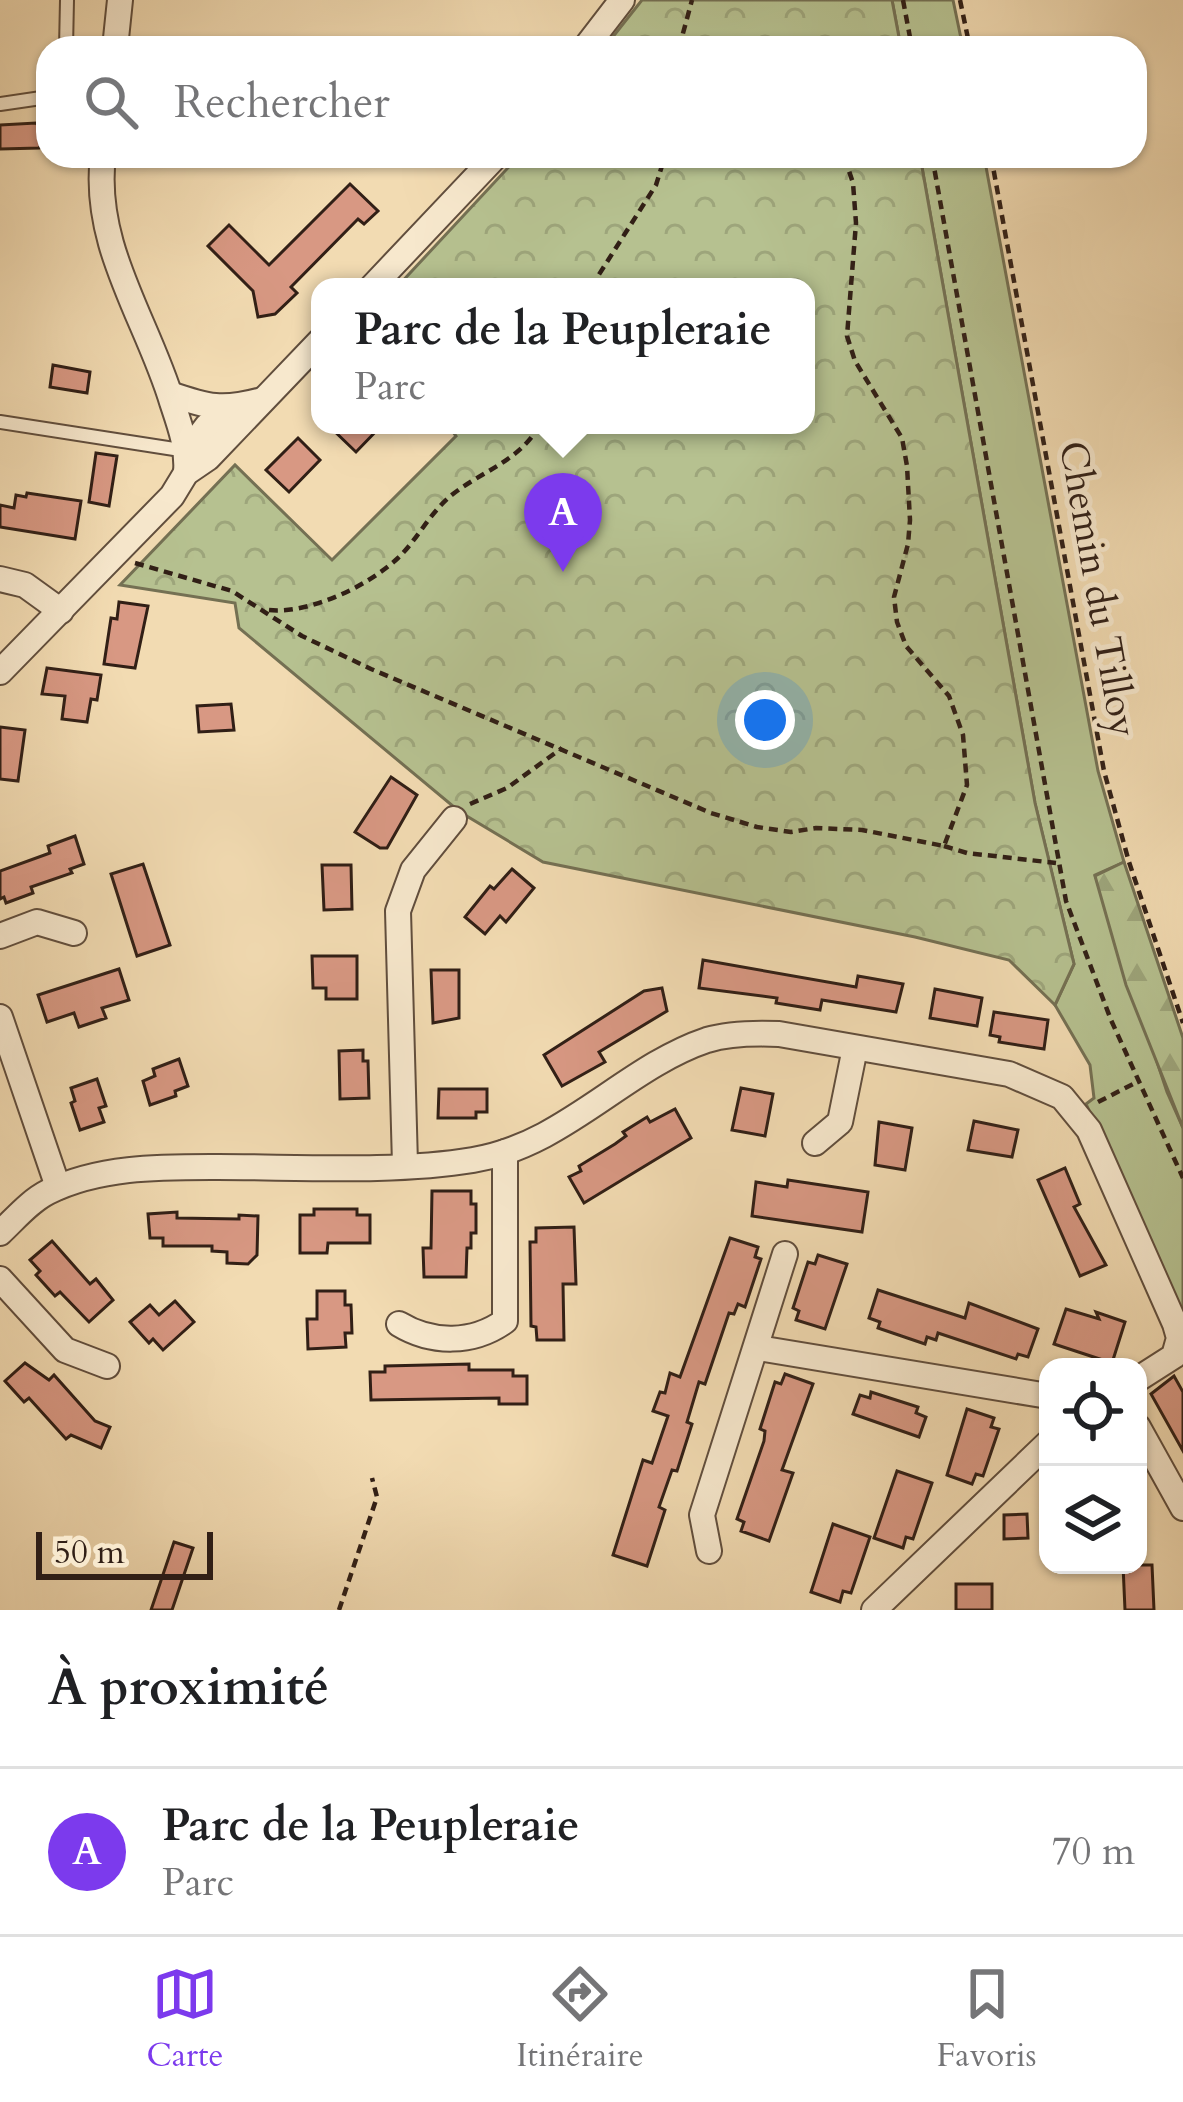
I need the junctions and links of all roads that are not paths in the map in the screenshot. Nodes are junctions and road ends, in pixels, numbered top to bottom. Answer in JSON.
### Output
{"nodes":[{"id":1,"x":67,"y":0,"type":"edge"},
{"id":2,"x":120,"y":0,"type":"edge"},
{"id":3,"x":622,"y":0,"type":"edge"},
{"id":4,"x":66,"y":36,"type":"edge"},
{"id":5,"x":116,"y":36,"type":"edge"},
{"id":6,"x":594,"y":36,"type":"edge"},
{"id":7,"x":36,"y":99,"type":"edge"},
{"id":8,"x":0,"y":104,"type":"edge"},
{"id":9,"x":103,"y":168,"type":"edge"},
{"id":10,"x":485,"y":168,"type":"edge"},
{"id":11,"x":381,"y":278,"type":"edge"},
{"id":12,"x":311,"y":349,"type":"edge"},
{"id":13,"x":170,"y":394,"type":"junction"},
{"id":14,"x":262,"y":400,"type":"junction"},
{"id":15,"x":229,"y":409,"type":"junction"},
{"id":16,"x":0,"y":422,"type":"edge"},
{"id":17,"x":187,"y":462,"type":"junction"},
{"id":18,"x":0,"y":579,"type":"edge"},
{"id":19,"x":61,"y":611,"type":"junction"},
{"id":20,"x":0,"y":672,"type":"edge"},
{"id":21,"x":460,"y":813,"type":"road end"},
{"id":22,"x":74,"y":933,"type":"dead end"},
{"id":23,"x":0,"y":936,"type":"edge"},
{"id":24,"x":0,"y":1017,"type":"edge"},
{"id":25,"x":856,"y":1048,"type":"junction"},
{"id":26,"x":815,"y":1143,"type":"dead end"},
{"id":27,"x":505,"y":1153,"type":"junction"},
{"id":28,"x":405,"y":1164,"type":"junction"},
{"id":29,"x":58,"y":1187,"type":"junction"},
{"id":30,"x":0,"y":1233,"type":"edge"},
{"id":31,"x":785,"y":1254,"type":"dead end"},
{"id":32,"x":0,"y":1279,"type":"edge"},
{"id":33,"x":399,"y":1324,"type":"dead end"},
{"id":34,"x":758,"y":1348,"type":"junction"},
{"id":35,"x":106,"y":1366,"type":"dead end"},
{"id":36,"x":1147,"y":1373,"type":"edge"},
{"id":37,"x":1039,"y":1395,"type":"edge"},
{"id":38,"x":1147,"y":1443,"type":"edge"},
{"id":39,"x":1039,"y":1452,"type":"edge"},
{"id":40,"x":1183,"y":1508,"type":"edge"},
{"id":41,"x":709,"y":1551,"type":"dead end"},
{"id":42,"x":874,"y":1610,"type":"edge"}],
"edges":[{"from":1,"to":4,"type":"lane"},
{"from":2,"to":5,"type":"street"},
{"from":3,"to":6,"type":"street"},
{"from":7,"to":8,"type":"lane"},
{"from":9,"to":13,"type":"street"},
{"from":10,"to":11,"type":"street"},
{"from":12,"to":14,"type":"street"},
{"from":13,"to":15,"type":"street"},
{"from":13,"to":17,"type":"street"},
{"from":14,"to":15,"type":"street"},
{"from":14,"to":17,"type":"street"},
{"from":15,"to":17,"type":"street"},
{"from":16,"to":17,"type":"lane"},
{"from":17,"to":19,"type":"street"},
{"from":18,"to":19,"type":"street"},
{"from":19,"to":20,"type":"street"},
{"from":21,"to":28,"type":"street"},
{"from":22,"to":23,"type":"street"},
{"from":24,"to":29,"type":"street"},
{"from":25,"to":26,"type":"street"},
{"from":25,"to":27,"type":"street"},
{"from":25,"to":36,"type":"street"},
{"from":27,"to":28,"type":"street"},
{"from":27,"to":33,"type":"street"},
{"from":28,"to":29,"type":"street"},
{"from":29,"to":30,"type":"street"},
{"from":31,"to":34,"type":"street"},
{"from":32,"to":35,"type":"street"},
{"from":34,"to":37,"type":"street"},
{"from":34,"to":41,"type":"street"},
{"from":38,"to":40,"type":"street"},
{"from":39,"to":42,"type":"street"}]}
